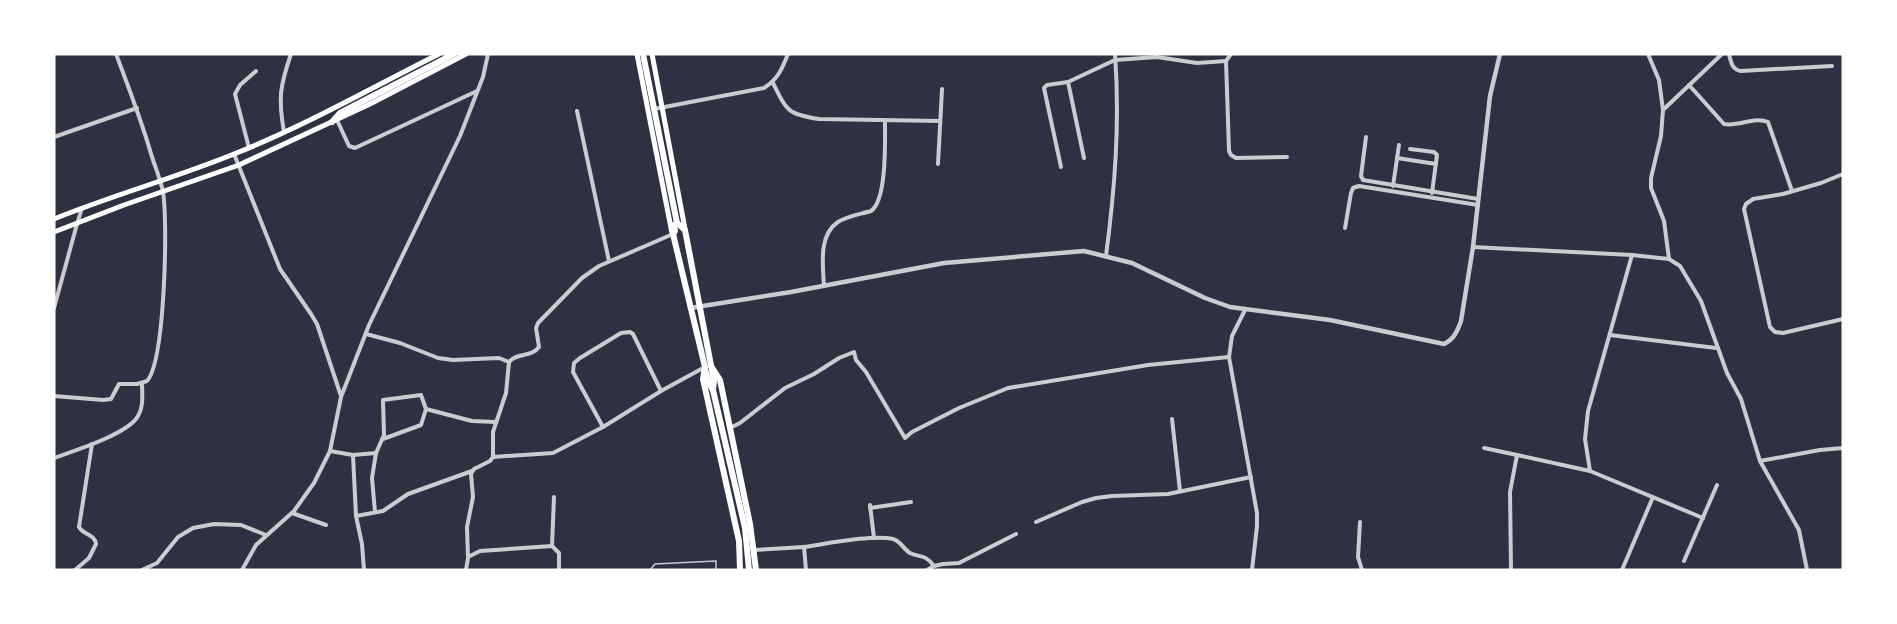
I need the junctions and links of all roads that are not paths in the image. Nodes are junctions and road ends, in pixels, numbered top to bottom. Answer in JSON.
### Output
{"nodes":[{"id":1,"x":116,"y":54,"type":"edge"},
{"id":2,"x":291,"y":54,"type":"edge"},
{"id":3,"x":439,"y":54,"type":"edge"},
{"id":4,"x":454,"y":54,"type":"edge"},
{"id":5,"x":466,"y":54,"type":"edge"},
{"id":6,"x":488,"y":54,"type":"edge"},
{"id":7,"x":637,"y":54,"type":"edge"},
{"id":8,"x":643,"y":54,"type":"edge"},
{"id":9,"x":652,"y":54,"type":"edge"},
{"id":10,"x":788,"y":54,"type":"edge"},
{"id":11,"x":1114,"y":54,"type":"edge"},
{"id":12,"x":1180,"y":54,"type":"edge"},
{"id":13,"x":1231,"y":54,"type":"edge"},
{"id":14,"x":1500,"y":54,"type":"edge"},
{"id":15,"x":1648,"y":54,"type":"edge"},
{"id":16,"x":1722,"y":54,"type":"edge"},
{"id":17,"x":1729,"y":54,"type":"edge"},
{"id":18,"x":1115,"y":60,"type":"junction"},
{"id":19,"x":1179,"y":60,"type":"junction"},
{"id":20,"x":1226,"y":61,"type":"junction"},
{"id":21,"x":1832,"y":66,"type":"dead end"},
{"id":22,"x":256,"y":71,"type":"dead end"},
{"id":23,"x":773,"y":82,"type":"junction"},
{"id":24,"x":1068,"y":82,"type":"junction"},
{"id":25,"x":1689,"y":85,"type":"junction"},
{"id":26,"x":942,"y":89,"type":"dead end"},
{"id":27,"x":477,"y":91,"type":"junction"},
{"id":28,"x":137,"y":108,"type":"junction"},
{"id":29,"x":662,"y":108,"type":"junction"},
{"id":30,"x":1663,"y":110,"type":"junction"},
{"id":31,"x":577,"y":111,"type":"dead end"},
{"id":32,"x":648,"y":111,"type":"junction"},
{"id":33,"x":336,"y":118,"type":"junction"},
{"id":34,"x":885,"y":121,"type":"junction"},
{"id":35,"x":940,"y":121,"type":"junction"},
{"id":36,"x":284,"y":132,"type":"junction"},
{"id":37,"x":54,"y":137,"type":"edge"},
{"id":38,"x":1366,"y":137,"type":"dead end"},
{"id":39,"x":1399,"y":145,"type":"dead end"},
{"id":40,"x":249,"y":148,"type":"junction"},
{"id":41,"x":1410,"y":149,"type":"dead end"},
{"id":42,"x":234,"y":154,"type":"junction"},
{"id":43,"x":1287,"y":157,"type":"dead end"},
{"id":44,"x":1084,"y":158,"type":"dead end"},
{"id":45,"x":1397,"y":158,"type":"junction"},
{"id":46,"x":938,"y":164,"type":"dead end"},
{"id":47,"x":1436,"y":164,"type":"junction"},
{"id":48,"x":239,"y":165,"type":"junction"},
{"id":49,"x":1061,"y":167,"type":"dead end"},
{"id":50,"x":1843,"y":174,"type":"edge"},
{"id":51,"x":159,"y":182,"type":"junction"},
{"id":52,"x":1393,"y":186,"type":"junction"},
{"id":53,"x":1792,"y":191,"type":"junction"},
{"id":54,"x":163,"y":192,"type":"junction"},
{"id":55,"x":1432,"y":193,"type":"junction"},
{"id":56,"x":1478,"y":202,"type":"junction"},
{"id":57,"x":83,"y":207,"type":"junction"},
{"id":58,"x":54,"y":219,"type":"edge"},
{"id":59,"x":676,"y":222,"type":"junction"},
{"id":60,"x":76,"y":224,"type":"junction"},
{"id":61,"x":1345,"y":228,"type":"dead end"},
{"id":62,"x":685,"y":230,"type":"junction"},
{"id":63,"x":54,"y":232,"type":"edge"},
{"id":64,"x":672,"y":234,"type":"junction"},
{"id":65,"x":1473,"y":247,"type":"junction"},
{"id":66,"x":1632,"y":255,"type":"junction"},
{"id":67,"x":1106,"y":256,"type":"junction"},
{"id":68,"x":1669,"y":259,"type":"junction"},
{"id":69,"x":609,"y":261,"type":"junction"},
{"id":70,"x":824,"y":286,"type":"junction"},
{"id":71,"x":700,"y":306,"type":"junction"},
{"id":72,"x":54,"y":308,"type":"edge"},
{"id":73,"x":690,"y":308,"type":"junction"},
{"id":74,"x":1245,"y":310,"type":"junction"},
{"id":75,"x":1843,"y":319,"type":"edge"},
{"id":76,"x":366,"y":334,"type":"junction"},
{"id":77,"x":1610,"y":335,"type":"junction"},
{"id":78,"x":1717,"y":348,"type":"junction"},
{"id":79,"x":1229,"y":357,"type":"junction"},
{"id":80,"x":509,"y":362,"type":"junction"},
{"id":81,"x":708,"y":366,"type":"junction"},
{"id":82,"x":142,"y":383,"type":"junction"},
{"id":83,"x":661,"y":391,"type":"junction"},
{"id":84,"x":54,"y":396,"type":"edge"},
{"id":85,"x":341,"y":397,"type":"junction"},
{"id":86,"x":426,"y":409,"type":"junction"},
{"id":87,"x":1172,"y":419,"type":"dead end"},
{"id":88,"x":496,"y":422,"type":"junction"},
{"id":89,"x":603,"y":427,"type":"junction"},
{"id":90,"x":729,"y":429,"type":"junction"},
{"id":91,"x":382,"y":440,"type":"junction"},
{"id":92,"x":92,"y":444,"type":"junction"},
{"id":93,"x":1484,"y":448,"type":"dead end"},
{"id":94,"x":1843,"y":448,"type":"edge"},
{"id":95,"x":330,"y":451,"type":"junction"},
{"id":96,"x":376,"y":453,"type":"junction"},
{"id":97,"x":353,"y":455,"type":"junction"},
{"id":98,"x":1517,"y":455,"type":"junction"},
{"id":99,"x":54,"y":458,"type":"edge"},
{"id":100,"x":493,"y":458,"type":"junction"},
{"id":101,"x":1760,"y":461,"type":"junction"},
{"id":102,"x":472,"y":471,"type":"junction"},
{"id":103,"x":1590,"y":471,"type":"junction"},
{"id":104,"x":1251,"y":477,"type":"junction"},
{"id":105,"x":741,"y":482,"type":"junction"},
{"id":106,"x":727,"y":485,"type":"junction"},
{"id":107,"x":1718,"y":485,"type":"dead end"},
{"id":108,"x":1180,"y":491,"type":"junction"},
{"id":109,"x":1653,"y":496,"type":"junction"},
{"id":110,"x":554,"y":497,"type":"dead end"},
{"id":111,"x":912,"y":502,"type":"dead end"},
{"id":112,"x":375,"y":512,"type":"junction"},
{"id":113,"x":292,"y":513,"type":"junction"},
{"id":114,"x":356,"y":516,"type":"junction"},
{"id":115,"x":1703,"y":518,"type":"junction"},
{"id":116,"x":1036,"y":522,"type":"dead end"},
{"id":117,"x":1360,"y":522,"type":"dead end"},
{"id":118,"x":326,"y":525,"type":"dead end"},
{"id":119,"x":1016,"y":534,"type":"dead end"},
{"id":120,"x":266,"y":536,"type":"junction"},
{"id":121,"x":874,"y":538,"type":"junction"},
{"id":122,"x":552,"y":546,"type":"junction"},
{"id":123,"x":804,"y":547,"type":"junction"},
{"id":124,"x":754,"y":550,"type":"junction"},
{"id":125,"x":468,"y":558,"type":"junction"},
{"id":126,"x":1684,"y":561,"type":"dead end"},
{"id":127,"x":934,"y":566,"type":"junction"},
{"id":128,"x":75,"y":570,"type":"edge"},
{"id":129,"x":142,"y":570,"type":"edge"},
{"id":130,"x":242,"y":570,"type":"edge"},
{"id":131,"x":364,"y":570,"type":"edge"},
{"id":132,"x":466,"y":570,"type":"edge"},
{"id":133,"x":559,"y":570,"type":"edge"},
{"id":134,"x":650,"y":570,"type":"edge"},
{"id":135,"x":716,"y":570,"type":"edge"},
{"id":136,"x":741,"y":570,"type":"edge"},
{"id":137,"x":749,"y":570,"type":"edge"},
{"id":138,"x":756,"y":570,"type":"edge"},
{"id":139,"x":806,"y":570,"type":"edge"},
{"id":140,"x":927,"y":570,"type":"edge"},
{"id":141,"x":1252,"y":570,"type":"edge"},
{"id":142,"x":1362,"y":570,"type":"edge"},
{"id":143,"x":1511,"y":570,"type":"edge"},
{"id":144,"x":1622,"y":570,"type":"edge"},
{"id":145,"x":1807,"y":570,"type":"edge"}],
"edges":[{"from":1,"to":28,"type":"street"},
{"from":2,"to":36,"type":"street"},
{"from":3,"to":36,"type":"main road"},
{"from":4,"to":33,"type":"highway"},
{"from":5,"to":33,"type":"main road"},
{"from":6,"to":27,"type":"street"},
{"from":7,"to":32,"type":"main road"},
{"from":8,"to":59,"type":"highway"},
{"from":9,"to":29,"type":"main road"},
{"from":10,"to":23,"type":"street"},
{"from":11,"to":18,"type":"street"},
{"from":12,"to":19,"type":"street"},
{"from":13,"to":20,"type":"street"},
{"from":14,"to":56,"type":"street"},
{"from":15,"to":30,"type":"street"},
{"from":16,"to":25,"type":"street"},
{"from":17,"to":21,"type":"street"},
{"from":18,"to":19,"type":"street"},
{"from":18,"to":24,"type":"street"},
{"from":18,"to":67,"type":"street"},
{"from":19,"to":20,"type":"street"},
{"from":20,"to":43,"type":"street"},
{"from":22,"to":40,"type":"street"},
{"from":23,"to":29,"type":"street"},
{"from":23,"to":34,"type":"street"},
{"from":24,"to":44,"type":"street"},
{"from":24,"to":49,"type":"street"},
{"from":25,"to":30,"type":"street"},
{"from":25,"to":53,"type":"street"},
{"from":26,"to":35,"type":"street"},
{"from":27,"to":33,"type":"street"},
{"from":27,"to":76,"type":"street"},
{"from":28,"to":37,"type":"street"},
{"from":28,"to":51,"type":"street"},
{"from":29,"to":32,"type":"street"},
{"from":29,"to":62,"type":"main road"},
{"from":30,"to":68,"type":"street"},
{"from":31,"to":69,"type":"street"},
{"from":32,"to":64,"type":"main road"},
{"from":33,"to":48,"type":"main road"},
{"from":34,"to":35,"type":"street"},
{"from":34,"to":70,"type":"street"},
{"from":35,"to":46,"type":"street"},
{"from":36,"to":40,"type":"main road"},
{"from":38,"to":52,"type":"street"},
{"from":39,"to":45,"type":"street"},
{"from":40,"to":42,"type":"main road"},
{"from":41,"to":47,"type":"street"},
{"from":42,"to":48,"type":"street"},
{"from":42,"to":51,"type":"main road"},
{"from":45,"to":47,"type":"street"},
{"from":45,"to":52,"type":"street"},
{"from":47,"to":55,"type":"street"},
{"from":48,"to":54,"type":"main road"},
{"from":48,"to":85,"type":"street"},
{"from":50,"to":53,"type":"street"},
{"from":51,"to":54,"type":"street"},
{"from":51,"to":57,"type":"main road"},
{"from":52,"to":55,"type":"street"},
{"from":53,"to":75,"type":"street"},
{"from":54,"to":60,"type":"main road"},
{"from":54,"to":82,"type":"street"},
{"from":55,"to":56,"type":"street"},
{"from":56,"to":61,"type":"street"},
{"from":56,"to":65,"type":"street"},
{"from":57,"to":58,"type":"main road"},
{"from":57,"to":60,"type":"street"},
{"from":59,"to":62,"type":"highway"},
{"from":59,"to":64,"type":"highway"},
{"from":60,"to":63,"type":"main road"},
{"from":60,"to":72,"type":"street"},
{"from":62,"to":71,"type":"highway"},
{"from":64,"to":69,"type":"street"},
{"from":64,"to":73,"type":"highway"},
{"from":65,"to":66,"type":"street"},
{"from":65,"to":74,"type":"street"},
{"from":66,"to":68,"type":"street"},
{"from":66,"to":77,"type":"street"},
{"from":67,"to":70,"type":"street"},
{"from":67,"to":74,"type":"street"},
{"from":68,"to":78,"type":"street"},
{"from":69,"to":80,"type":"street"},
{"from":70,"to":71,"type":"street"},
{"from":71,"to":73,"type":"street"},
{"from":71,"to":81,"type":"highway"},
{"from":73,"to":81,"type":"highway"},
{"from":74,"to":79,"type":"street"},
{"from":76,"to":80,"type":"street"},
{"from":76,"to":85,"type":"street"},
{"from":77,"to":78,"type":"street"},
{"from":77,"to":103,"type":"street"},
{"from":78,"to":101,"type":"street"},
{"from":79,"to":90,"type":"street"},
{"from":79,"to":104,"type":"street"},
{"from":80,"to":88,"type":"street"},
{"from":81,"to":83,"type":"street"},
{"from":81,"to":90,"type":"highway"},
{"from":81,"to":106,"type":"highway"},
{"from":81,"to":137,"type":"highway"},
{"from":82,"to":84,"type":"street"},
{"from":82,"to":92,"type":"street"},
{"from":83,"to":89,"type":"street"},
{"from":83,"to":89,"type":"street"},
{"from":85,"to":95,"type":"street"},
{"from":86,"to":88,"type":"street"},
{"from":86,"to":91,"type":"street"},
{"from":86,"to":91,"type":"street"},
{"from":87,"to":108,"type":"street"},
{"from":88,"to":100,"type":"street"},
{"from":89,"to":100,"type":"street"},
{"from":90,"to":105,"type":"highway"},
{"from":91,"to":96,"type":"street"},
{"from":92,"to":99,"type":"street"},
{"from":92,"to":128,"type":"street"},
{"from":93,"to":98,"type":"street"},
{"from":94,"to":101,"type":"street"},
{"from":95,"to":97,"type":"street"},
{"from":95,"to":113,"type":"street"},
{"from":96,"to":97,"type":"street"},
{"from":96,"to":112,"type":"street"},
{"from":97,"to":114,"type":"street"},
{"from":98,"to":103,"type":"street"},
{"from":98,"to":143,"type":"street"},
{"from":100,"to":102,"type":"street"},
{"from":101,"to":145,"type":"street"},
{"from":102,"to":112,"type":"street"},
{"from":102,"to":125,"type":"street"},
{"from":103,"to":109,"type":"street"},
{"from":104,"to":108,"type":"street"},
{"from":104,"to":141,"type":"street"},
{"from":105,"to":106,"type":"street"},
{"from":105,"to":124,"type":"highway"},
{"from":106,"to":136,"type":"highway"},
{"from":107,"to":115,"type":"street"},
{"from":108,"to":116,"type":"street"},
{"from":109,"to":115,"type":"street"},
{"from":109,"to":144,"type":"street"},
{"from":110,"to":122,"type":"street"},
{"from":111,"to":121,"type":"street"},
{"from":112,"to":114,"type":"street"},
{"from":113,"to":118,"type":"street"},
{"from":113,"to":120,"type":"street"},
{"from":114,"to":131,"type":"street"},
{"from":115,"to":126,"type":"street"},
{"from":117,"to":142,"type":"street"},
{"from":119,"to":127,"type":"street"},
{"from":120,"to":129,"type":"street"},
{"from":120,"to":130,"type":"street"},
{"from":121,"to":123,"type":"street"},
{"from":121,"to":127,"type":"street"},
{"from":122,"to":125,"type":"street"},
{"from":122,"to":133,"type":"street"},
{"from":123,"to":124,"type":"street"},
{"from":123,"to":139,"type":"street"},
{"from":124,"to":138,"type":"highway"},
{"from":125,"to":132,"type":"street"},
{"from":127,"to":140,"type":"street"},
{"from":134,"to":135,"type":"lane"}]}
